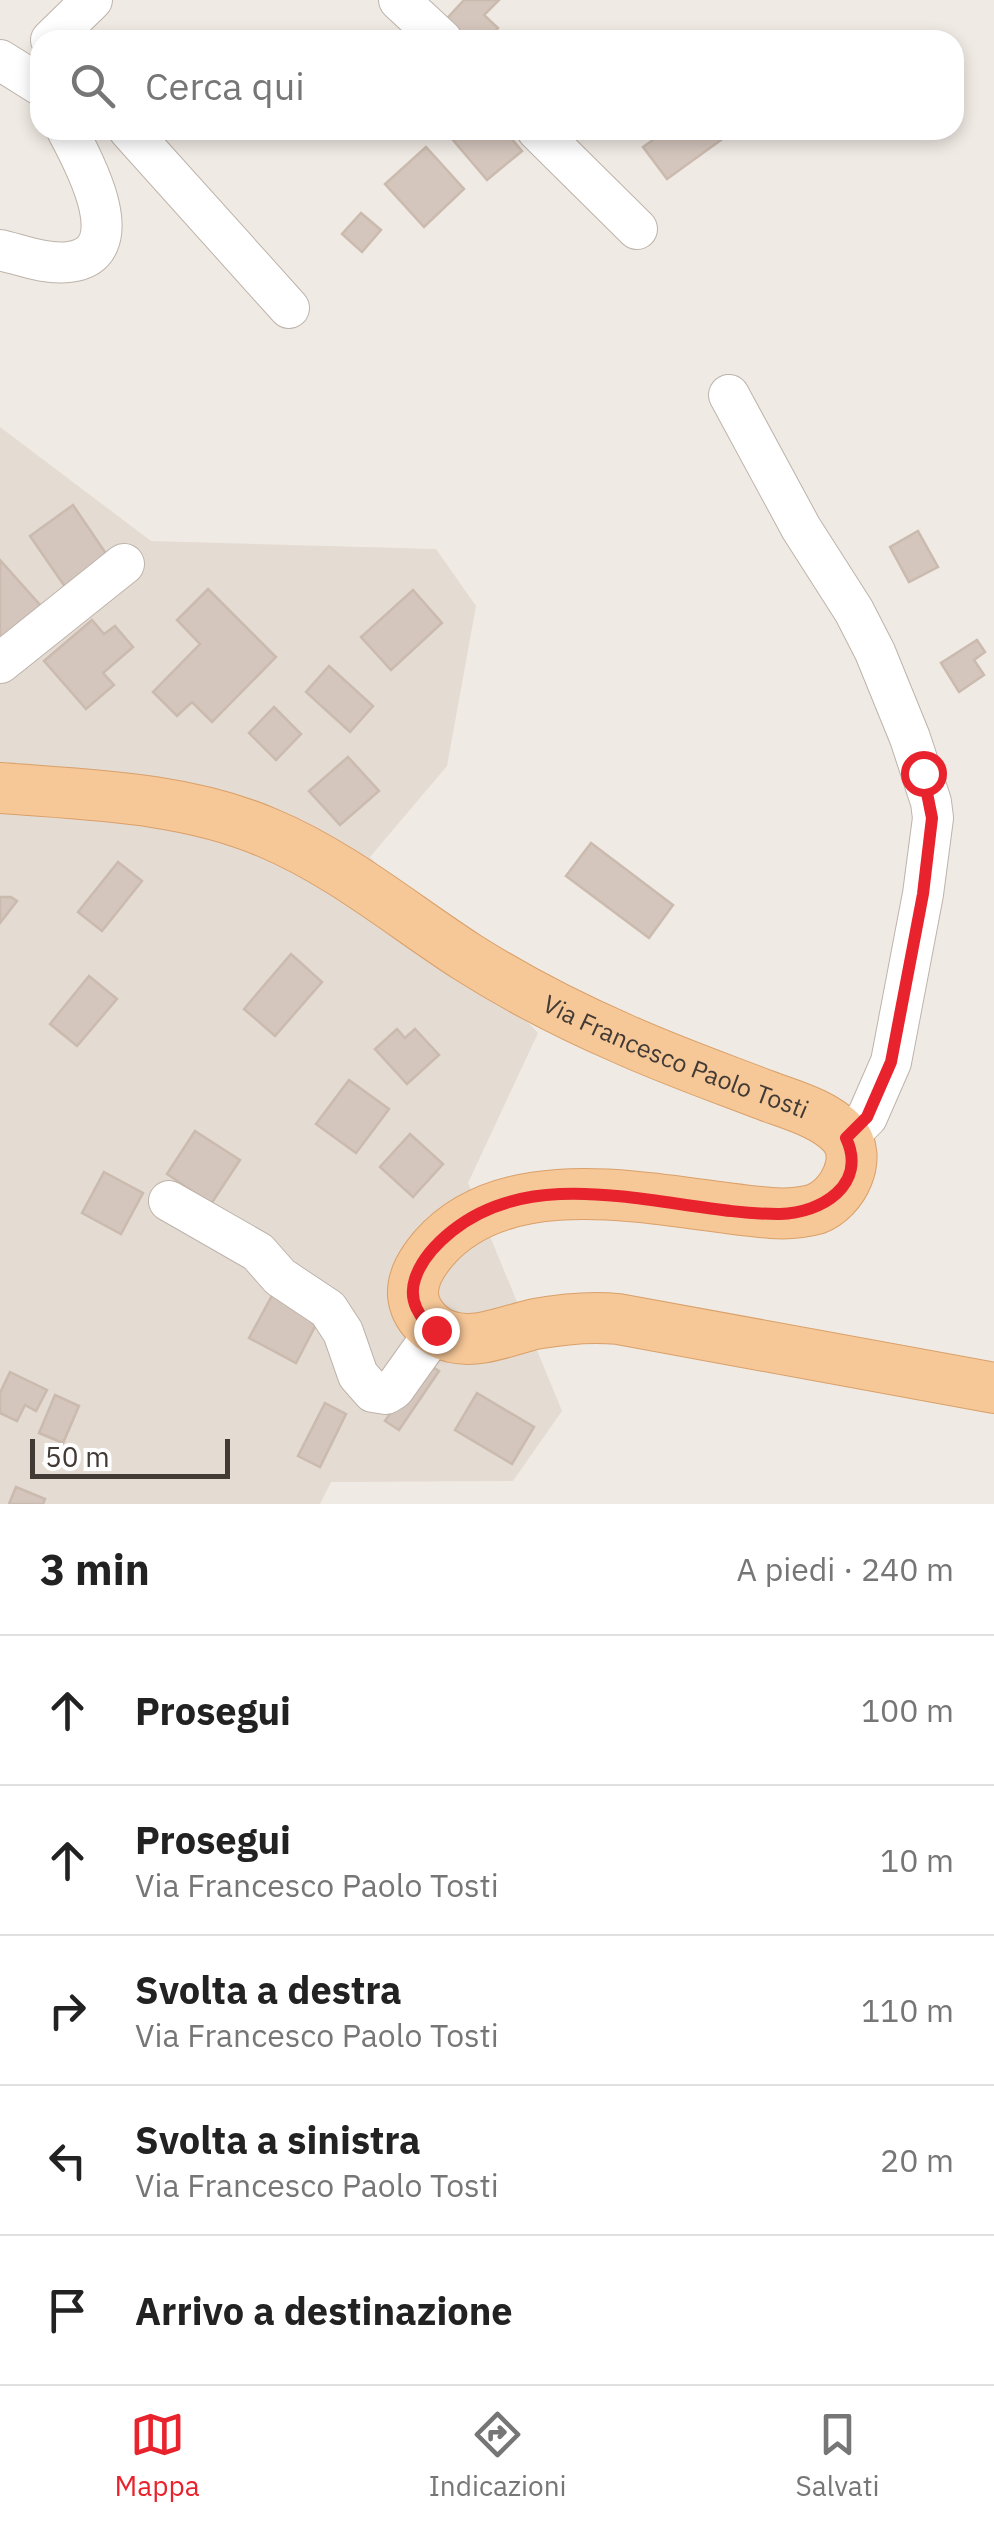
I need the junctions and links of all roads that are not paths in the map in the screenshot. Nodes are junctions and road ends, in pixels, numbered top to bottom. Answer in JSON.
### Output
{"nodes":[{"id":1,"x":92,"y":0,"type":"edge"},
{"id":2,"x":400,"y":0,"type":"edge"},
{"id":3,"x":61,"y":30,"type":"edge"},
{"id":4,"x":432,"y":30,"type":"edge"},
{"id":5,"x":71,"y":140,"type":"edge"},
{"id":6,"x":138,"y":140,"type":"edge"},
{"id":7,"x":547,"y":140,"type":"edge"},
{"id":8,"x":637,"y":228,"type":"dead end"},
{"id":9,"x":0,"y":250,"type":"edge"},
{"id":10,"x":289,"y":308,"type":"dead end"},
{"id":11,"x":729,"y":395,"type":"dead end"},
{"id":12,"x":124,"y":564,"type":"dead end"},
{"id":13,"x":0,"y":663,"type":"edge"},
{"id":14,"x":0,"y":788,"type":"edge"},
{"id":15,"x":846,"y":1138,"type":"junction"},
{"id":16,"x":169,"y":1201,"type":"dead end"},
{"id":17,"x":436,"y":1330,"type":"junction"},
{"id":18,"x":994,"y":1388,"type":"edge"}],
"edges":[{"from":1,"to":3,"type":"street"},
{"from":2,"to":4,"type":"street"},
{"from":5,"to":9,"type":"street"},
{"from":6,"to":10,"type":"street"},
{"from":7,"to":8,"type":"street"},
{"from":11,"to":15,"type":"street"},
{"from":12,"to":13,"type":"street"},
{"from":14,"to":15,"type":"main road","name":"Via Francesco Paolo Tosti"},
{"from":15,"to":17,"type":"main road"},
{"from":16,"to":17,"type":"street"},
{"from":17,"to":18,"type":"main road"}]}
